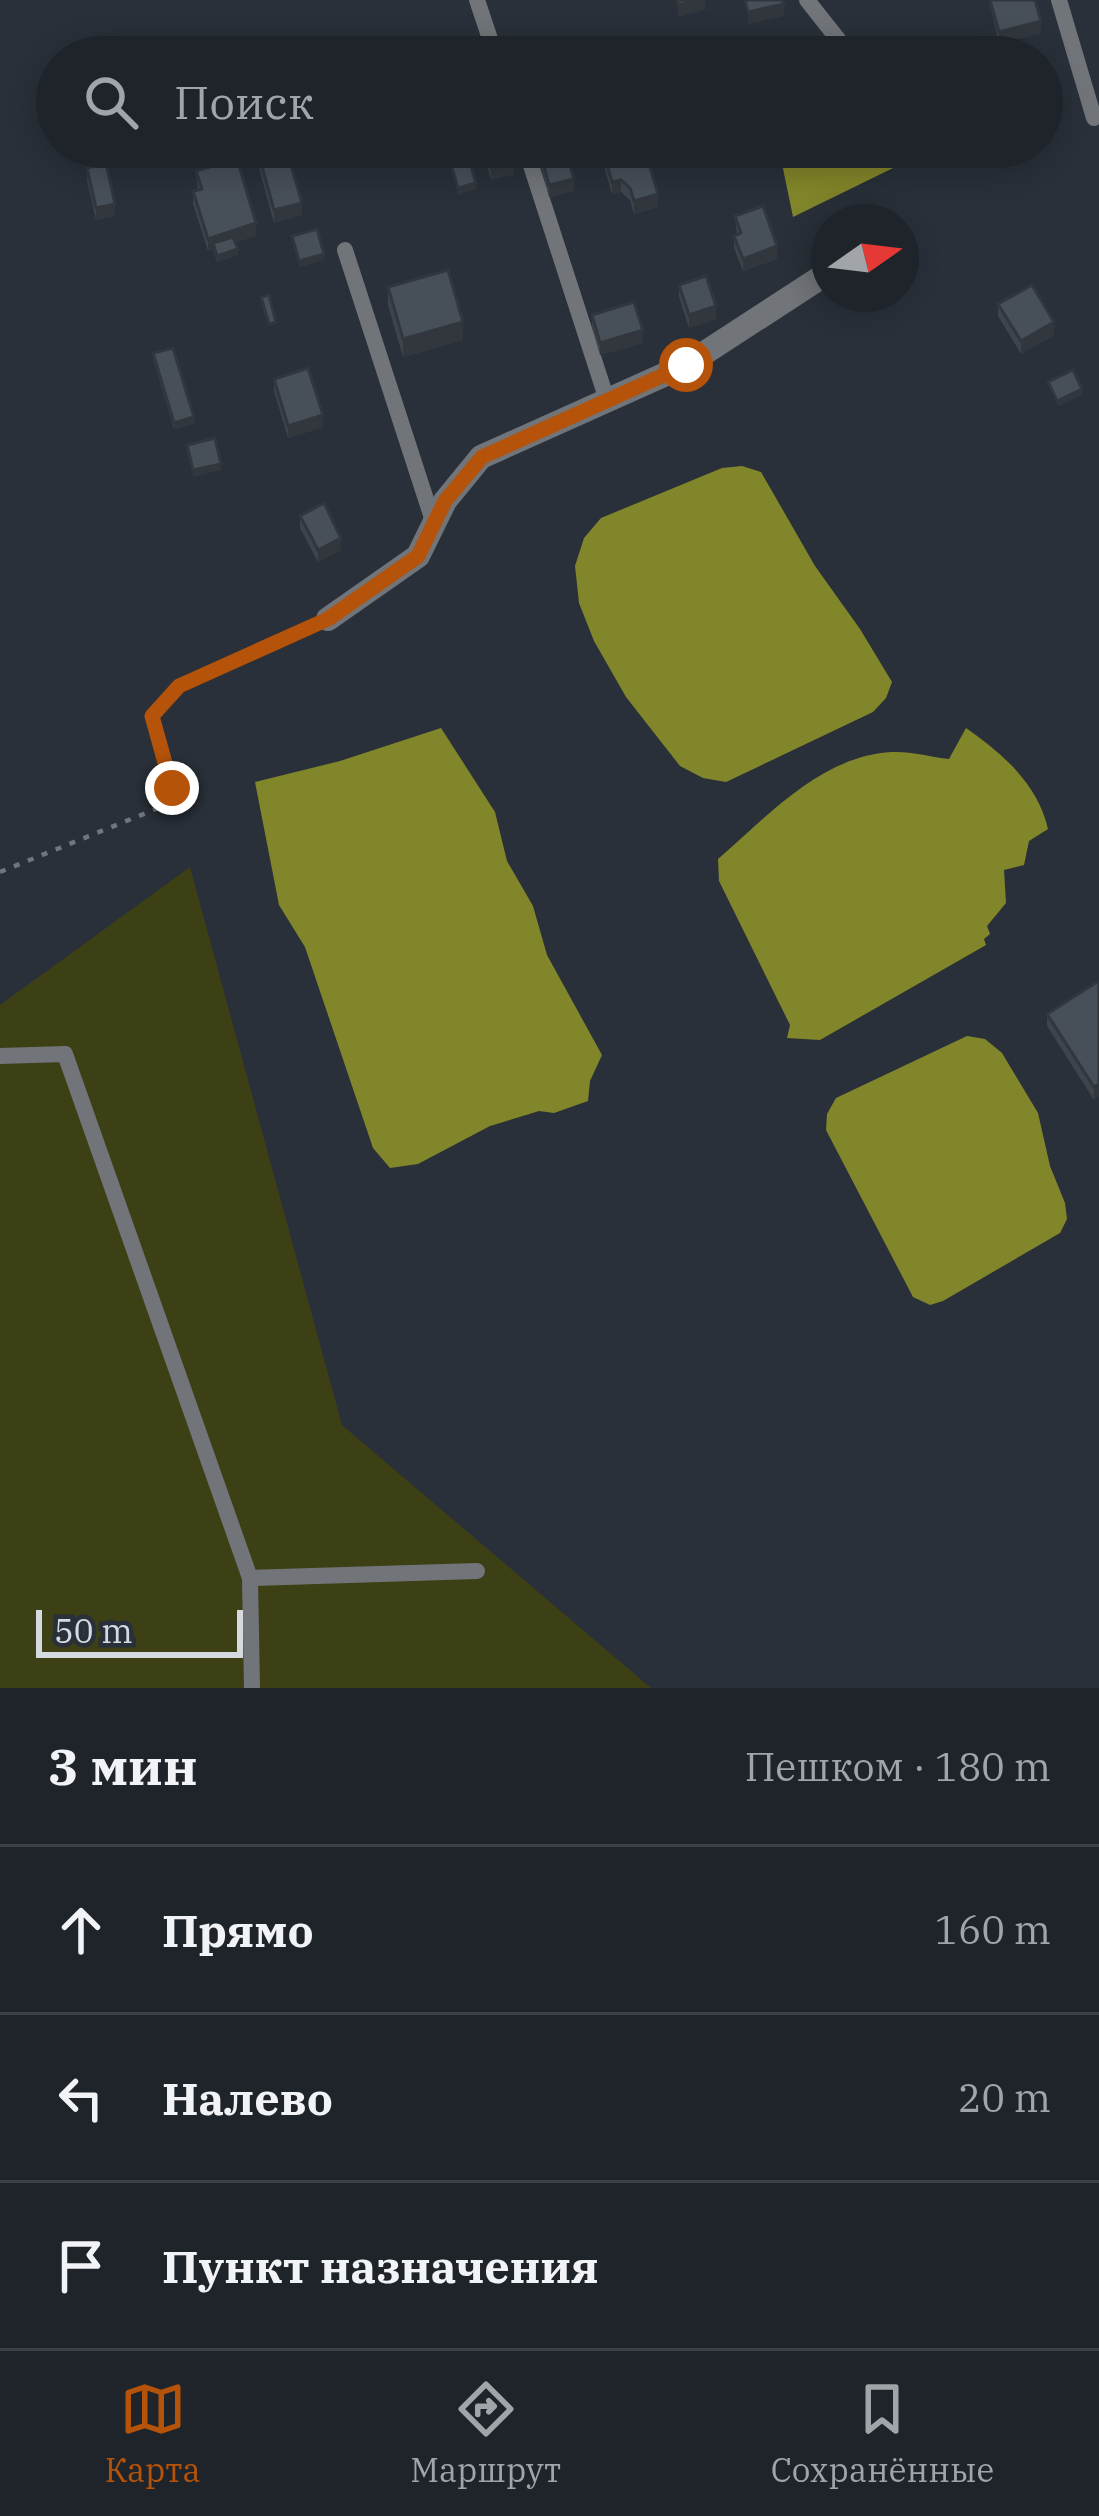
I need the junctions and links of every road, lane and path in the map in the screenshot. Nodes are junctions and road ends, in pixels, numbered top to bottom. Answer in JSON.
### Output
{"nodes":[{"id":1,"x":477,"y":0,"type":"edge"},
{"id":2,"x":808,"y":0,"type":"edge"},
{"id":3,"x":1059,"y":0,"type":"edge"},
{"id":4,"x":489,"y":36,"type":"edge"},
{"id":5,"x":836,"y":36,"type":"edge"},
{"id":6,"x":1094,"y":118,"type":"dead end"},
{"id":7,"x":532,"y":168,"type":"edge"},
{"id":8,"x":345,"y":250,"type":"dead end"},
{"id":9,"x":811,"y":284,"type":"edge"},
{"id":10,"x":608,"y":400,"type":"junction"},
{"id":11,"x":434,"y":524,"type":"junction"},
{"id":12,"x":328,"y":619,"type":"joint"},
{"id":13,"x":0,"y":872,"type":"edge"},
{"id":14,"x":0,"y":1056,"type":"edge"},
{"id":15,"x":477,"y":1571,"type":"dead end"},
{"id":16,"x":250,"y":1578,"type":"junction"},
{"id":17,"x":252,"y":1688,"type":"edge"}],
"edges":[{"from":1,"to":4,"type":"lane"},
{"from":2,"to":5,"type":"lane"},
{"from":3,"to":6,"type":"lane"},
{"from":7,"to":10,"type":"lane"},
{"from":8,"to":11,"type":"lane"},
{"from":9,"to":10,"type":"street"},
{"from":10,"to":11,"type":"street"},
{"from":11,"to":12,"type":"street"},
{"from":12,"to":13,"type":"path"},
{"from":14,"to":16,"type":"lane"},
{"from":15,"to":16,"type":"lane"},
{"from":16,"to":17,"type":"lane"}]}
